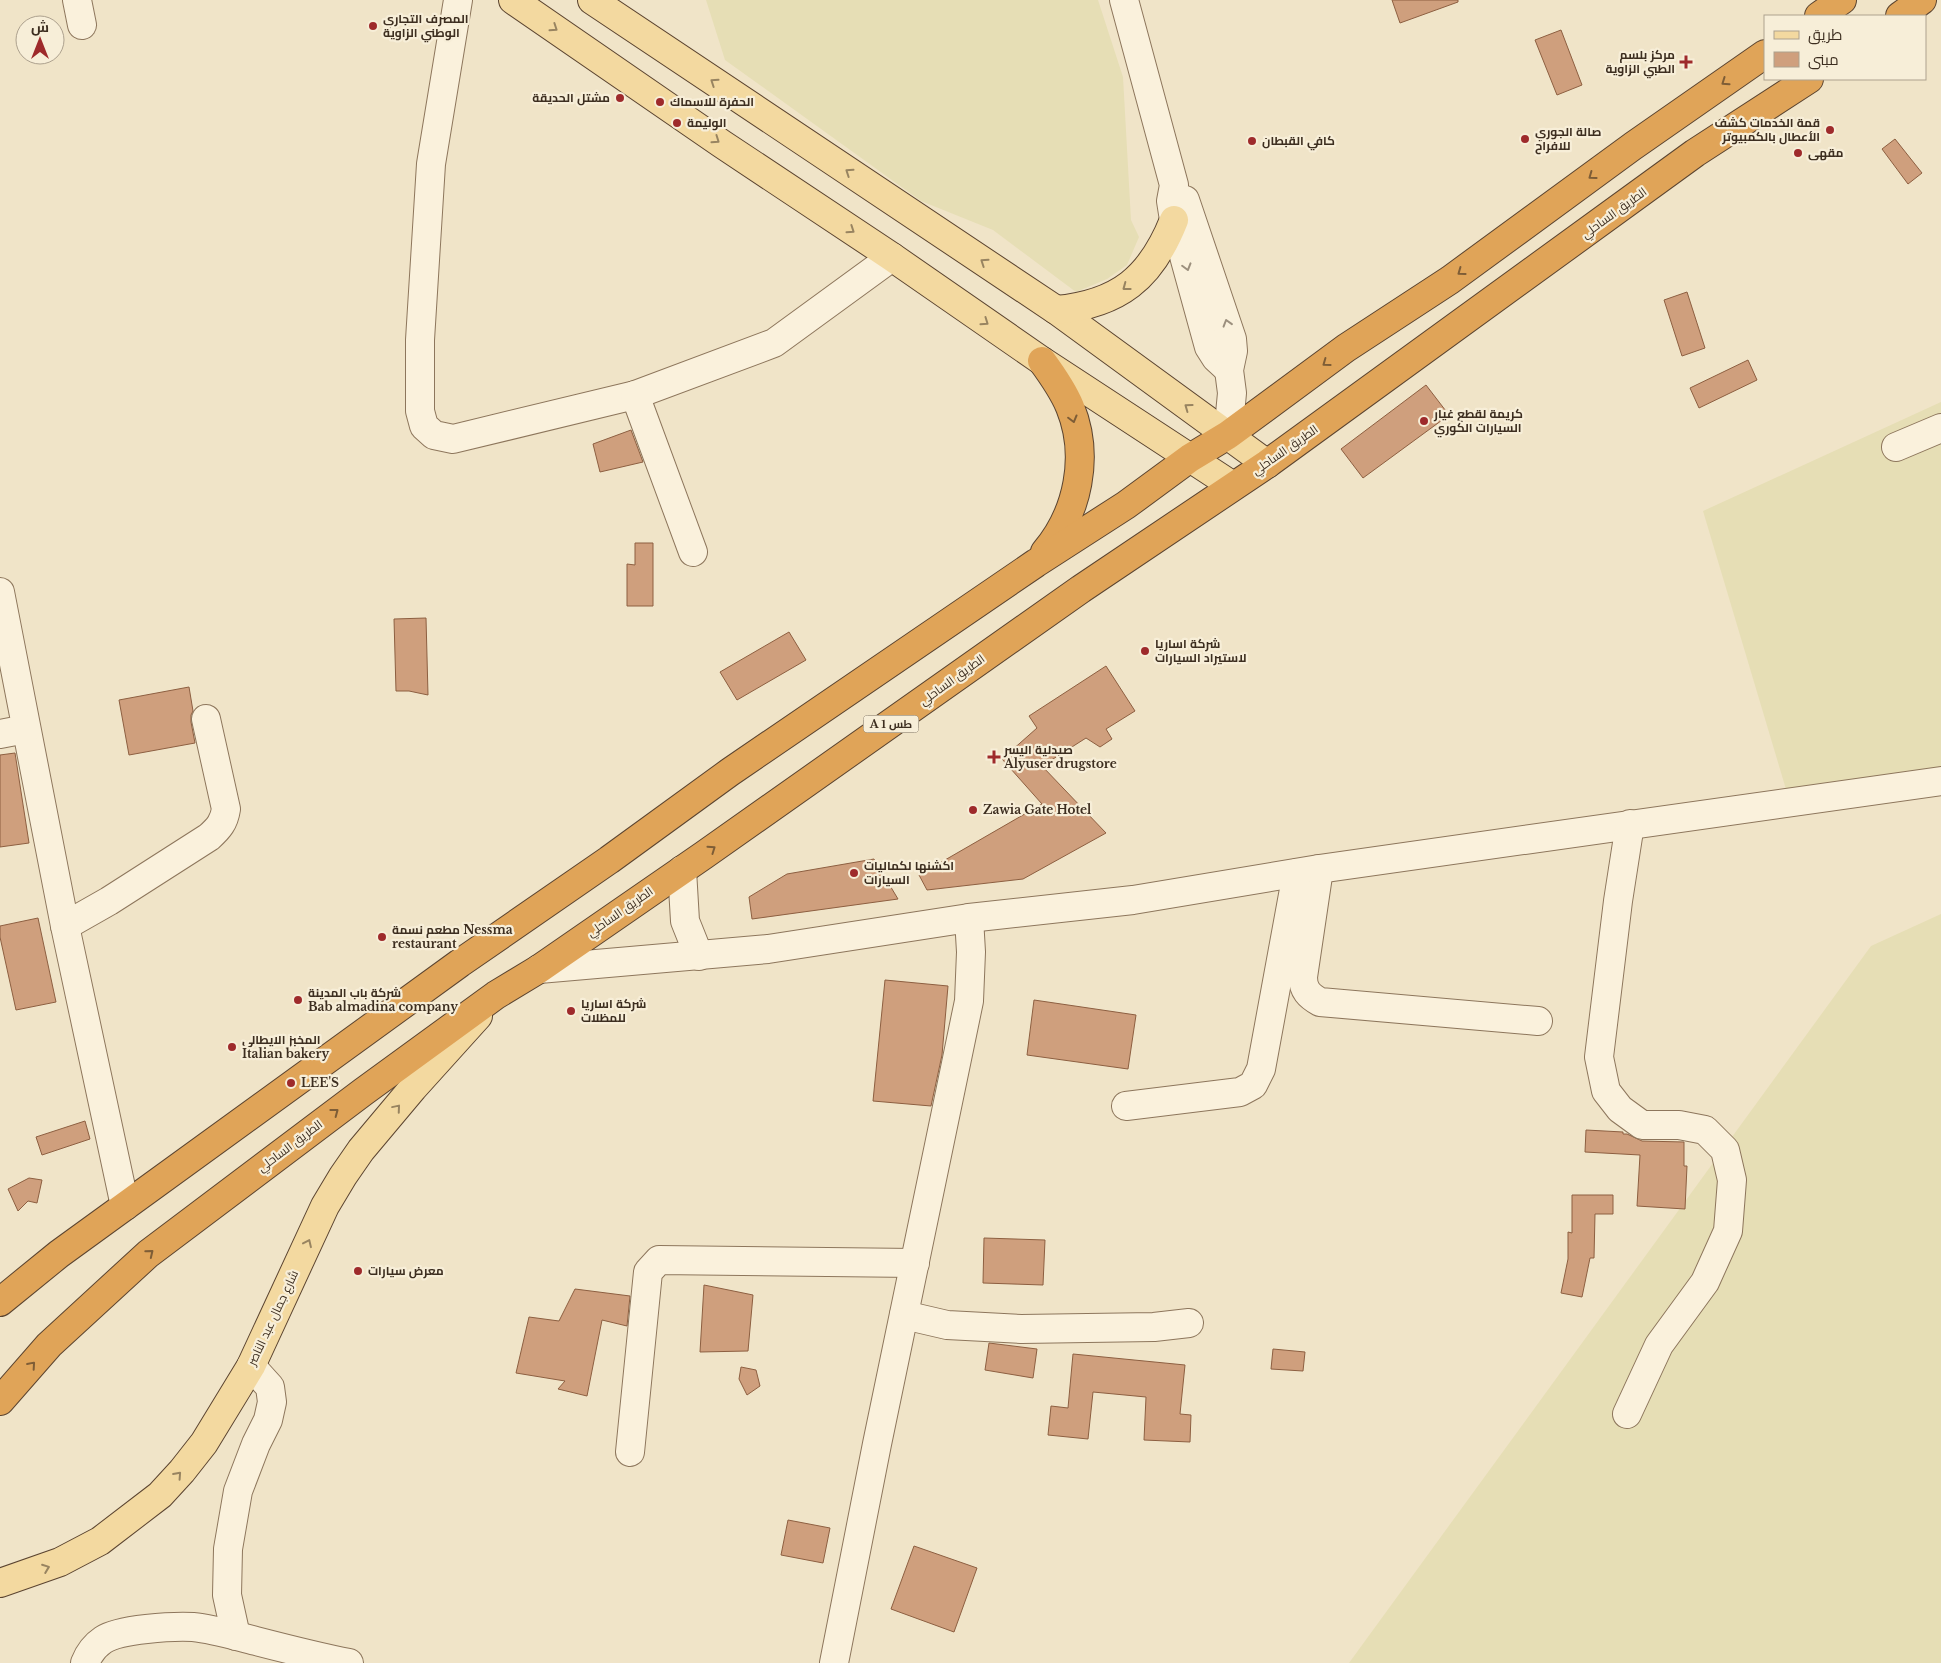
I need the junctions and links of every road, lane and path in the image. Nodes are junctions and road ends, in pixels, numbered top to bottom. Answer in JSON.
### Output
{"nodes":[{"id":1,"x":458,"y":0,"type":"edge"},
{"id":2,"x":513,"y":0,"type":"edge"},
{"id":3,"x":592,"y":0,"type":"edge"},
{"id":4,"x":1842,"y":0,"type":"edge"},
{"id":5,"x":1922,"y":0,"type":"edge"},
{"id":6,"x":1132,"y":2,"type":"edge"},
{"id":7,"x":1820,"y":15,"type":"edge"},
{"id":8,"x":1901,"y":15,"type":"edge"},
{"id":9,"x":1764,"y":55,"type":"edge"},
{"id":10,"x":1807,"y":80,"type":"edge"},
{"id":11,"x":1174,"y":185,"type":"junction"},
{"id":12,"x":1174,"y":220,"type":"junction"},
{"id":13,"x":892,"y":257,"type":"junction"},
{"id":14,"x":1056,"y":310,"type":"junction"},
{"id":15,"x":1042,"y":361,"type":"junction"},
{"id":16,"x":1229,"y":370,"type":"junction"},
{"id":17,"x":635,"y":395,"type":"junction"},
{"id":18,"x":1941,"y":428,"type":"edge"},
{"id":19,"x":1228,"y":435,"type":"junction"},
{"id":20,"x":1896,"y":447,"type":"dead end"},
{"id":21,"x":1190,"y":458,"type":"junction"},
{"id":22,"x":1267,"y":464,"type":"junction"},
{"id":23,"x":1233,"y":486,"type":"junction"},
{"id":24,"x":693,"y":552,"type":"dead end"},
{"id":25,"x":1036,"y":563,"type":"junction"},
{"id":26,"x":0,"y":592,"type":"edge"},
{"id":27,"x":206,"y":719,"type":"dead end"},
{"id":28,"x":26,"y":729,"type":"junction"},
{"id":29,"x":0,"y":734,"type":"edge"},
{"id":30,"x":1941,"y":781,"type":"edge"},
{"id":31,"x":1630,"y":824,"type":"junction"},
{"id":32,"x":682,"y":870,"type":"junction"},
{"id":33,"x":1308,"y":871,"type":"junction"},
{"id":34,"x":970,"y":918,"type":"junction"},
{"id":35,"x":65,"y":926,"type":"junction"},
{"id":36,"x":700,"y":956,"type":"junction"},
{"id":37,"x":539,"y":969,"type":"junction"},
{"id":38,"x":496,"y":995,"type":"junction"},
{"id":39,"x":1538,"y":1021,"type":"dead end"},
{"id":40,"x":1126,"y":1106,"type":"dead end"},
{"id":41,"x":125,"y":1206,"type":"junction"},
{"id":42,"x":915,"y":1263,"type":"junction"},
{"id":43,"x":0,"y":1302,"type":"edge"},
{"id":44,"x":904,"y":1315,"type":"junction"},
{"id":45,"x":1189,"y":1322,"type":"dead end"},
{"id":46,"x":251,"y":1366,"type":"junction"},
{"id":47,"x":0,"y":1401,"type":"edge"},
{"id":48,"x":1627,"y":1414,"type":"dead end"},
{"id":49,"x":630,"y":1452,"type":"dead end"},
{"id":50,"x":0,"y":1583,"type":"edge"},
{"id":51,"x":236,"y":1636,"type":"junction"},
{"id":52,"x":85,"y":1663,"type":"edge"},
{"id":53,"x":349,"y":1663,"type":"edge"},
{"id":54,"x":834,"y":1663,"type":"edge"}],
"edges":[{"from":1,"to":17,"type":"street"},
{"from":2,"to":13,"type":"main road","one_way":true},
{"from":14,"to":3,"type":"main road","one_way":true},
{"from":4,"to":7,"type":"highway"},
{"from":5,"to":8,"type":"highway"},
{"from":6,"to":11,"type":"street"},
{"from":9,"to":19,"type":"highway","one_way":true},
{"from":10,"to":22,"type":"highway","name":"الطريق الساحلي","number":"A 1 طس"},
{"from":11,"to":12,"type":"street"},
{"from":16,"to":11,"type":"street","one_way":true},
{"from":12,"to":14,"type":"main road","one_way":true},
{"from":12,"to":16,"type":"street","one_way":true},
{"from":13,"to":15,"type":"main road","one_way":true},
{"from":13,"to":17,"type":"street"},
{"from":19,"to":14,"type":"main road","one_way":true},
{"from":15,"to":21,"type":"main road"},
{"from":15,"to":25,"type":"highway","one_way":true},
{"from":16,"to":19,"type":"street"},
{"from":17,"to":24,"type":"street"},
{"from":18,"to":20,"type":"street"},
{"from":19,"to":21,"type":"highway"},
{"from":19,"to":22,"type":"main road"},
{"from":21,"to":23,"type":"main road"},
{"from":21,"to":25,"type":"highway"},
{"from":22,"to":23,"type":"highway","name":"الطريق الساحلي","number":"A 1 طس"},
{"from":32,"to":23,"type":"highway","name":"الطريق الساحلي","number":"A 1 طس","one_way":true},
{"from":25,"to":41,"type":"highway"},
{"from":26,"to":28,"type":"street"},
{"from":27,"to":35,"type":"street"},
{"from":28,"to":29,"type":"street"},
{"from":28,"to":35,"type":"street"},
{"from":30,"to":31,"type":"street"},
{"from":31,"to":33,"type":"street"},
{"from":31,"to":48,"type":"street"},
{"from":32,"to":36,"type":"street"},
{"from":32,"to":37,"type":"highway","name":"الطريق الساحلي","number":"A 1 طس"},
{"from":33,"to":34,"type":"street"},
{"from":33,"to":39,"type":"street"},
{"from":33,"to":40,"type":"street"},
{"from":34,"to":36,"type":"street"},
{"from":34,"to":42,"type":"street"},
{"from":35,"to":41,"type":"street"},
{"from":36,"to":37,"type":"street"},
{"from":37,"to":38,"type":"highway","name":"الطريق الساحلي","number":"A 1 طس"},
{"from":46,"to":38,"type":"main road","name":"شارع جمال عبد الناصر","one_way":true},
{"from":47,"to":38,"type":"highway","name":"الطريق الساحلي","number":"A 1 طس","one_way":true},
{"from":41,"to":43,"type":"highway"},
{"from":42,"to":44,"type":"street"},
{"from":42,"to":49,"type":"street"},
{"from":44,"to":45,"type":"street"},
{"from":44,"to":54,"type":"street"},
{"from":50,"to":46,"type":"main road","name":"شارع جمال عبد الناصر","one_way":true},
{"from":46,"to":51,"type":"street"},
{"from":51,"to":52,"type":"street"},
{"from":51,"to":53,"type":"street"}]}
